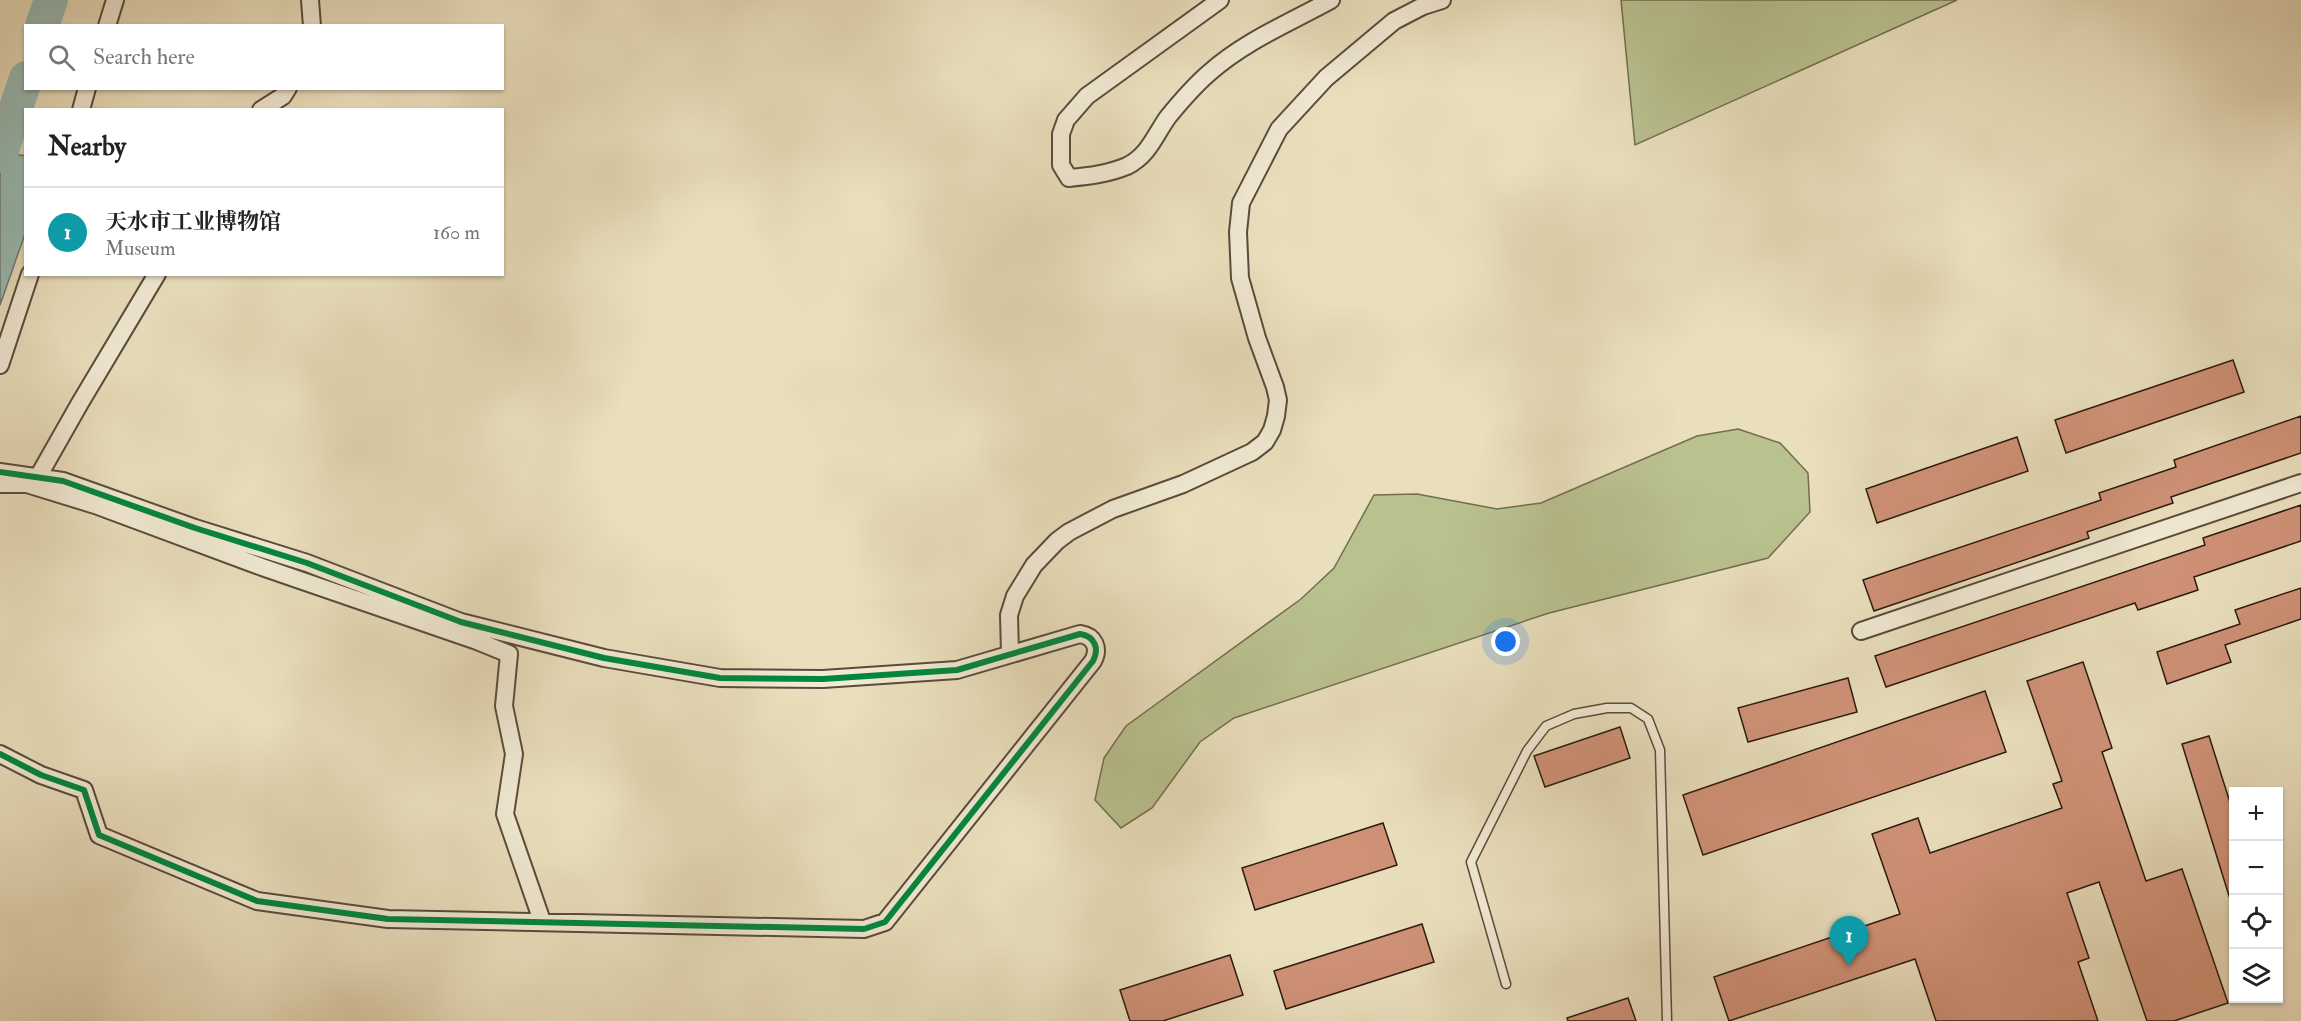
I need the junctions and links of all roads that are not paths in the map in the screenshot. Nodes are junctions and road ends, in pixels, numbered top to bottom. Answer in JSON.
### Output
{"nodes":[{"id":1,"x":115,"y":0,"type":"edge"},
{"id":2,"x":310,"y":0,"type":"edge"},
{"id":3,"x":1220,"y":0,"type":"edge"},
{"id":4,"x":1331,"y":0,"type":"edge"},
{"id":5,"x":1442,"y":0,"type":"edge"},
{"id":6,"x":108,"y":24,"type":"edge"},
{"id":7,"x":312,"y":24,"type":"edge"},
{"id":8,"x":86,"y":90,"type":"edge"},
{"id":9,"x":287,"y":90,"type":"edge"},
{"id":10,"x":82,"y":108,"type":"edge"},
{"id":11,"x":264,"y":108,"type":"edge"},
{"id":12,"x":29,"y":276,"type":"edge"},
{"id":13,"x":156,"y":276,"type":"edge"},
{"id":14,"x":0,"y":365,"type":"edge"},
{"id":15,"x":0,"y":472,"type":"edge"},
{"id":16,"x":38,"y":477,"type":"junction"},
{"id":17,"x":2301,"y":483,"type":"edge"},
{"id":18,"x":0,"y":484,"type":"edge"},
{"id":19,"x":1861,"y":631,"type":"dead end"},
{"id":20,"x":1010,"y":654,"type":"junction"},
{"id":21,"x":0,"y":754,"type":"edge"},
{"id":22,"x":542,"y":921,"type":"junction"},
{"id":23,"x":1506,"y":984,"type":"dead end"},
{"id":24,"x":1667,"y":1021,"type":"edge"}],
"edges":[{"from":1,"to":6,"type":"street"},
{"from":2,"to":7,"type":"street"},
{"from":3,"to":4,"type":"street"},
{"from":5,"to":20,"type":"street"},
{"from":8,"to":10,"type":"street"},
{"from":9,"to":11,"type":"street"},
{"from":12,"to":14,"type":"street"},
{"from":13,"to":16,"type":"street"},
{"from":15,"to":16,"type":"street"},
{"from":16,"to":20,"type":"street"},
{"from":17,"to":19,"type":"street"},
{"from":18,"to":22,"type":"street"},
{"from":20,"to":22,"type":"street"},
{"from":21,"to":22,"type":"street"},
{"from":23,"to":24,"type":"lane"}]}
